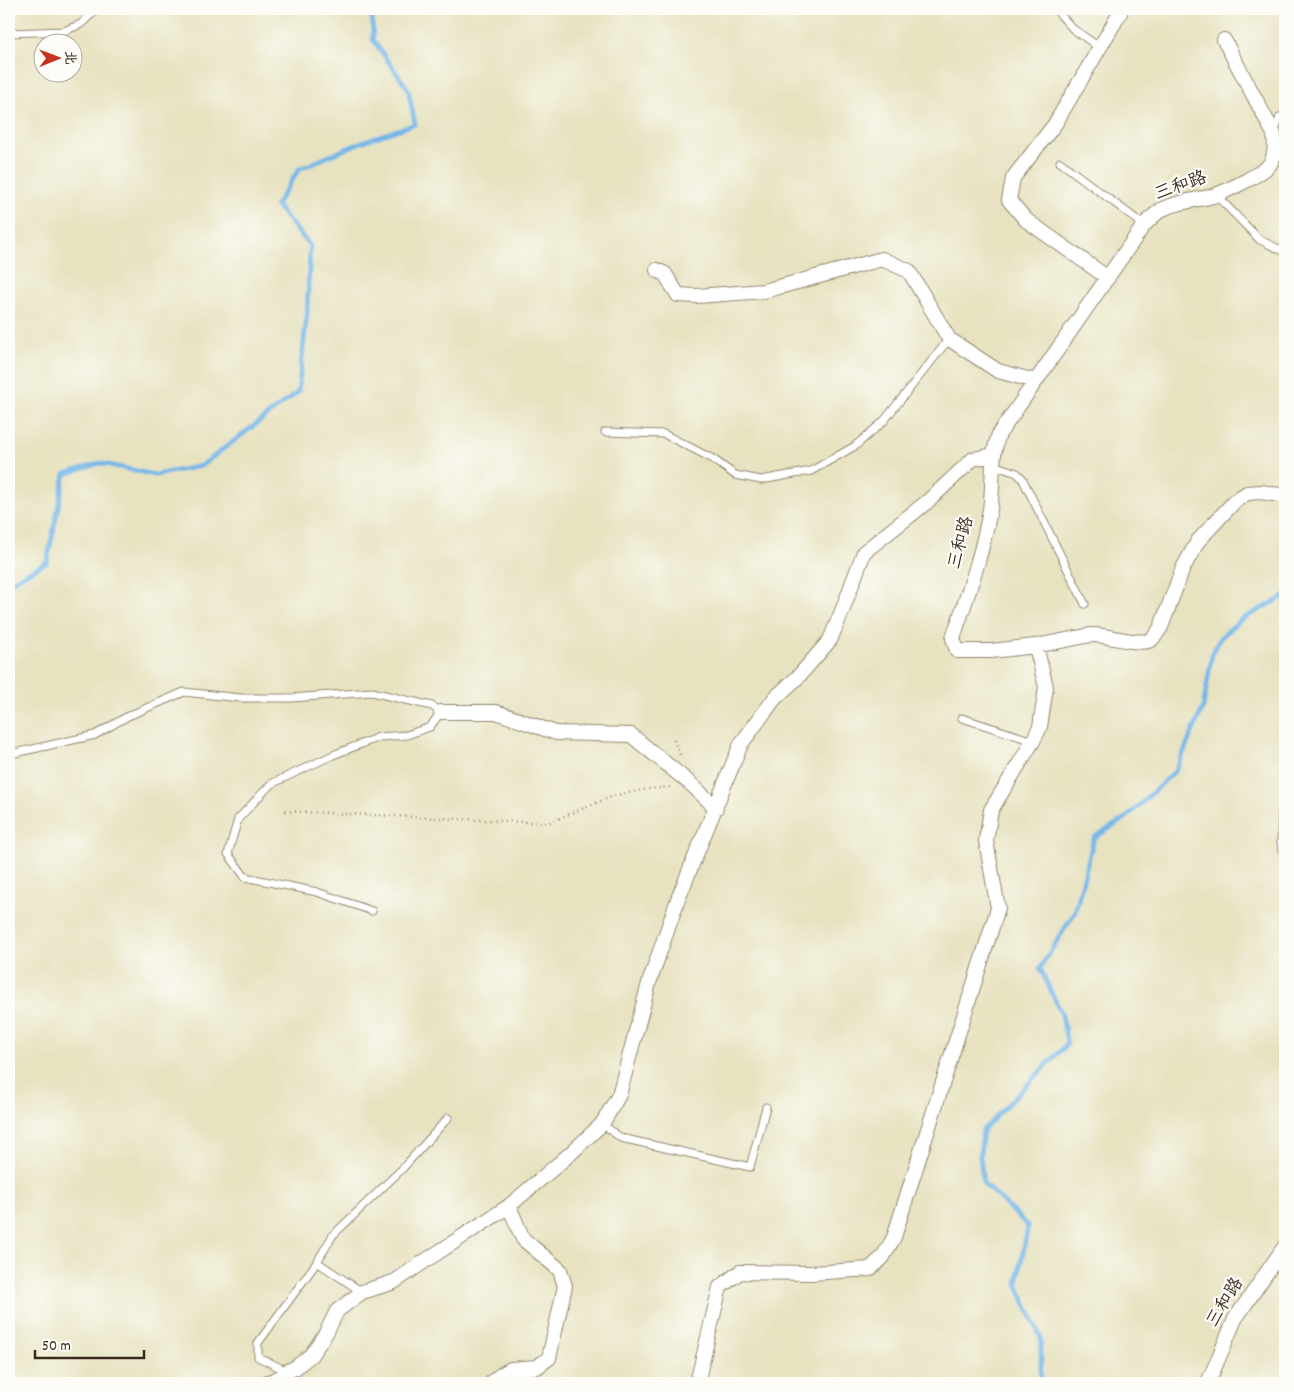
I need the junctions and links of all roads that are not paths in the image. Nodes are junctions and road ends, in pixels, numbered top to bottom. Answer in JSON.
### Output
{"nodes":[{"id":1,"x":97,"y":9,"type":"edge"},
{"id":2,"x":1053,"y":9,"type":"edge"},
{"id":3,"x":1121,"y":9,"type":"edge"},
{"id":4,"x":9,"y":33,"type":"edge"},
{"id":5,"x":1224,"y":40,"type":"dead end"},
{"id":6,"x":1099,"y":47,"type":"junction"},
{"id":7,"x":1285,"y":115,"type":"edge"},
{"id":8,"x":1274,"y":134,"type":"junction"},
{"id":9,"x":1280,"y":157,"type":"edge"},
{"id":10,"x":1060,"y":162,"type":"dead end"},
{"id":11,"x":1216,"y":195,"type":"junction"},
{"id":12,"x":1144,"y":225,"type":"junction"},
{"id":13,"x":1285,"y":252,"type":"edge"},
{"id":14,"x":657,"y":270,"type":"dead end"},
{"id":15,"x":1108,"y":278,"type":"junction"},
{"id":16,"x":949,"y":339,"type":"junction"},
{"id":17,"x":1035,"y":381,"type":"junction"},
{"id":18,"x":605,"y":432,"type":"dead end"},
{"id":19,"x":993,"y":460,"type":"junction"},
{"id":20,"x":1285,"y":496,"type":"edge"},
{"id":21,"x":1085,"y":604,"type":"dead end"},
{"id":22,"x":1036,"y":646,"type":"junction"},
{"id":23,"x":441,"y":712,"type":"junction"},
{"id":24,"x":962,"y":718,"type":"dead end"},
{"id":25,"x":1033,"y":741,"type":"junction"},
{"id":26,"x":9,"y":757,"type":"edge"},
{"id":27,"x":716,"y":808,"type":"junction"},
{"id":28,"x":1282,"y":813,"type":"dead end"},
{"id":29,"x":1285,"y":859,"type":"edge"},
{"id":30,"x":372,"y":911,"type":"dead end"},
{"id":31,"x":766,"y":1107,"type":"dead end"},
{"id":32,"x":448,"y":1118,"type":"dead end"},
{"id":33,"x":602,"y":1124,"type":"junction"},
{"id":34,"x":508,"y":1206,"type":"junction"},
{"id":35,"x":1285,"y":1246,"type":"edge"},
{"id":36,"x":317,"y":1262,"type":"junction"},
{"id":37,"x":1280,"y":1265,"type":"edge"},
{"id":38,"x":362,"y":1292,"type":"junction"},
{"id":39,"x":287,"y":1371,"type":"junction"},
{"id":40,"x":243,"y":1383,"type":"edge"},
{"id":41,"x":493,"y":1383,"type":"edge"},
{"id":42,"x":697,"y":1383,"type":"edge"},
{"id":43,"x":1208,"y":1383,"type":"edge"}],
"edges":[{"from":1,"to":4,"type":"lane"},
{"from":2,"to":6,"type":"lane"},
{"from":3,"to":6,"type":"street"},
{"from":5,"to":8,"type":"street","name":"三和路"},
{"from":6,"to":15,"type":"street"},
{"from":7,"to":8,"type":"lane"},
{"from":8,"to":9,"type":"street","name":"三和路"},
{"from":9,"to":11,"type":"street","name":"三和路"},
{"from":10,"to":12,"type":"lane"},
{"from":11,"to":12,"type":"street","name":"三和路"},
{"from":11,"to":13,"type":"lane"},
{"from":12,"to":15,"type":"street","name":"三和路"},
{"from":14,"to":16,"type":"street"},
{"from":15,"to":17,"type":"street","name":"三和路"},
{"from":16,"to":17,"type":"street"},
{"from":16,"to":18,"type":"lane"},
{"from":17,"to":19,"type":"street","name":"三和路"},
{"from":19,"to":21,"type":"lane"},
{"from":19,"to":22,"type":"street","name":"三和路"},
{"from":19,"to":27,"type":"street"},
{"from":20,"to":22,"type":"street","name":"三和路"},
{"from":22,"to":25,"type":"street"},
{"from":23,"to":26,"type":"lane"},
{"from":23,"to":27,"type":"street"},
{"from":23,"to":30,"type":"lane"},
{"from":24,"to":25,"type":"lane"},
{"from":25,"to":42,"type":"street"},
{"from":27,"to":33,"type":"street"},
{"from":28,"to":29,"type":"lane"},
{"from":31,"to":33,"type":"lane"},
{"from":32,"to":36,"type":"lane"},
{"from":33,"to":34,"type":"street"},
{"from":34,"to":38,"type":"street"},
{"from":34,"to":41,"type":"street"},
{"from":35,"to":37,"type":"street","name":"三和路"},
{"from":36,"to":38,"type":"lane"},
{"from":36,"to":39,"type":"lane"},
{"from":37,"to":43,"type":"street","name":"三和路"},
{"from":38,"to":39,"type":"street"},
{"from":39,"to":40,"type":"lane"}]}
